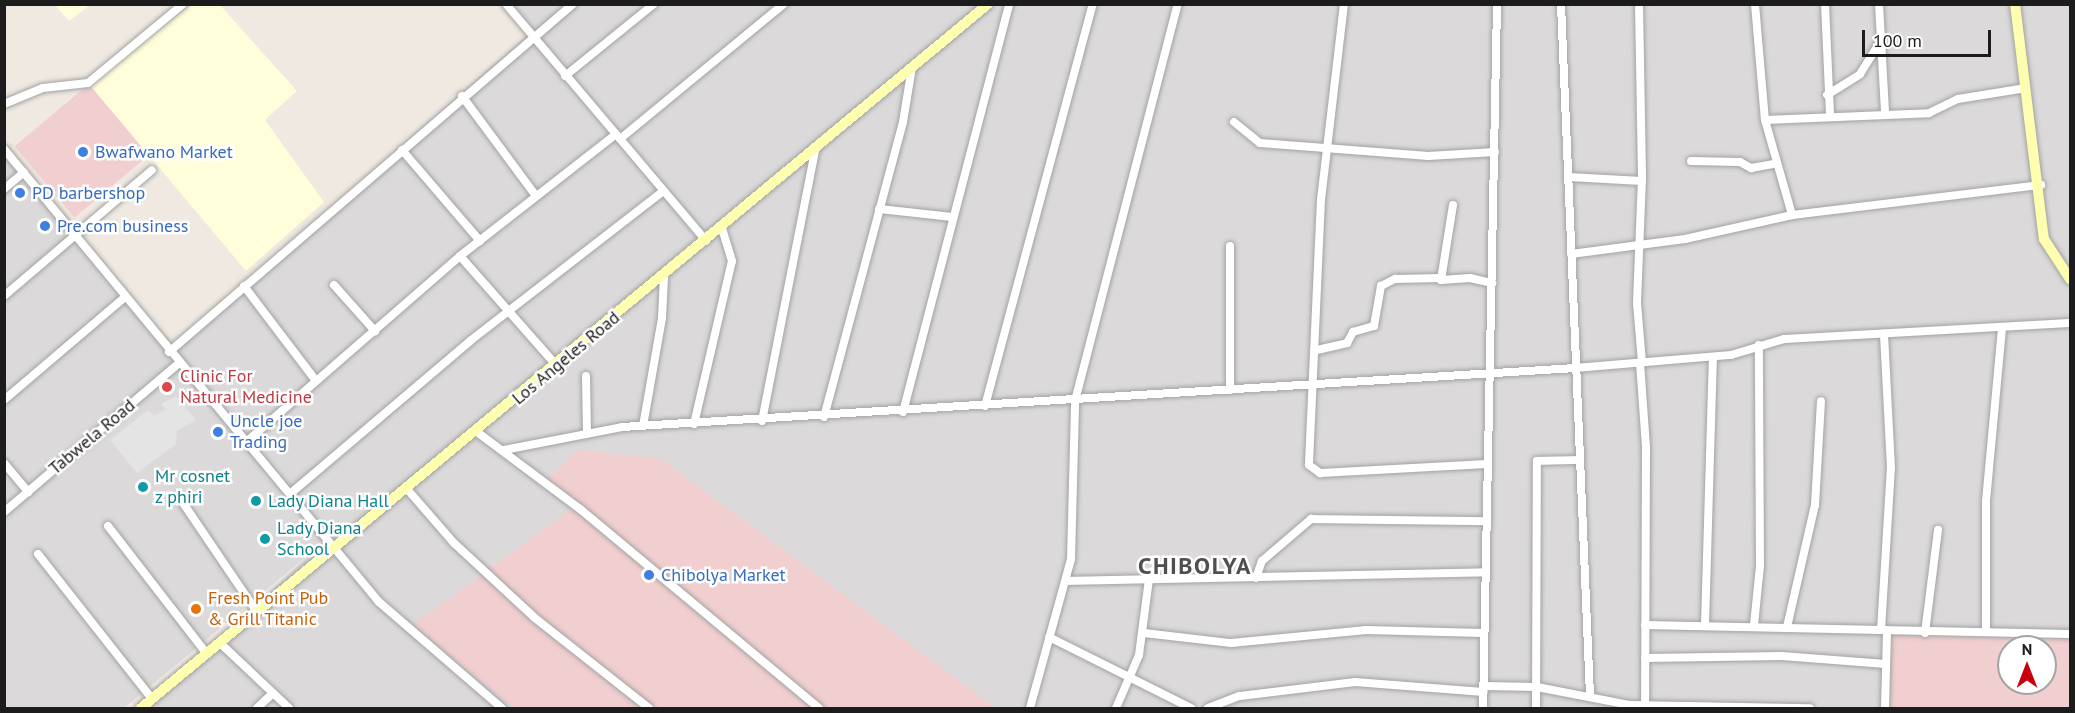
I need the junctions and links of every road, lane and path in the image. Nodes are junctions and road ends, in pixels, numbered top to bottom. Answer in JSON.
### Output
{"nodes":[{"id":1,"x":183,"y":4,"type":"edge"},
{"id":2,"x":506,"y":4,"type":"edge"},
{"id":3,"x":573,"y":4,"type":"edge"},
{"id":4,"x":654,"y":4,"type":"edge"},
{"id":5,"x":784,"y":4,"type":"edge"},
{"id":6,"x":988,"y":4,"type":"edge"},
{"id":7,"x":1009,"y":4,"type":"edge"},
{"id":8,"x":1093,"y":4,"type":"edge"},
{"id":9,"x":1178,"y":4,"type":"edge"},
{"id":10,"x":1344,"y":4,"type":"edge"},
{"id":11,"x":1497,"y":4,"type":"edge"},
{"id":12,"x":1561,"y":4,"type":"edge"},
{"id":13,"x":1639,"y":4,"type":"edge"},
{"id":14,"x":1755,"y":4,"type":"edge"},
{"id":15,"x":1825,"y":4,"type":"edge"},
{"id":16,"x":1879,"y":4,"type":"edge"},
{"id":17,"x":2015,"y":4,"type":"edge"},
{"id":18,"x":533,"y":37,"type":"junction"},
{"id":19,"x":1880,"y":41,"type":"junction"},
{"id":20,"x":912,"y":67,"type":"junction"},
{"id":21,"x":565,"y":76,"type":"junction"},
{"id":22,"x":2026,"y":88,"type":"junction"},
{"id":23,"x":1827,"y":95,"type":"junction"},
{"id":24,"x":462,"y":96,"type":"junction"},
{"id":25,"x":4,"y":104,"type":"edge"},
{"id":26,"x":1885,"y":112,"type":"junction"},
{"id":27,"x":1830,"y":116,"type":"junction"},
{"id":28,"x":1765,"y":120,"type":"junction"},
{"id":29,"x":1234,"y":122,"type":"dead end"},
{"id":30,"x":618,"y":136,"type":"junction"},
{"id":31,"x":1327,"y":145,"type":"junction"},
{"id":32,"x":4,"y":149,"type":"edge"},
{"id":33,"x":402,"y":150,"type":"junction"},
{"id":34,"x":815,"y":150,"type":"junction"},
{"id":35,"x":1495,"y":152,"type":"junction"},
{"id":36,"x":1691,"y":161,"type":"dead end"},
{"id":37,"x":1773,"y":164,"type":"junction"},
{"id":38,"x":152,"y":170,"type":"dead end"},
{"id":39,"x":24,"y":172,"type":"junction"},
{"id":40,"x":1569,"y":177,"type":"junction"},
{"id":41,"x":1642,"y":181,"type":"junction"},
{"id":42,"x":2042,"y":184,"type":"junction"},
{"id":43,"x":4,"y":189,"type":"edge"},
{"id":44,"x":662,"y":192,"type":"junction"},
{"id":45,"x":536,"y":196,"type":"junction"},
{"id":46,"x":1453,"y":205,"type":"dead end"},
{"id":47,"x":879,"y":209,"type":"junction"},
{"id":48,"x":1792,"y":215,"type":"junction"},
{"id":49,"x":951,"y":217,"type":"junction"},
{"id":50,"x":722,"y":228,"type":"junction"},
{"id":51,"x":73,"y":234,"type":"junction"},
{"id":52,"x":480,"y":241,"type":"junction"},
{"id":53,"x":706,"y":241,"type":"junction"},
{"id":54,"x":1641,"y":243,"type":"junction"},
{"id":55,"x":1230,"y":246,"type":"dead end"},
{"id":56,"x":1571,"y":254,"type":"junction"},
{"id":57,"x":460,"y":256,"type":"junction"},
{"id":58,"x":664,"y":277,"type":"junction"},
{"id":59,"x":1441,"y":278,"type":"junction"},
{"id":60,"x":2070,"y":279,"type":"edge"},
{"id":61,"x":1492,"y":283,"type":"junction"},
{"id":62,"x":334,"y":285,"type":"dead end"},
{"id":63,"x":244,"y":286,"type":"junction"},
{"id":64,"x":4,"y":296,"type":"edge"},
{"id":65,"x":124,"y":298,"type":"junction"},
{"id":66,"x":510,"y":310,"type":"junction"},
{"id":67,"x":2070,"y":323,"type":"edge"},
{"id":68,"x":2002,"y":330,"type":"junction"},
{"id":69,"x":375,"y":331,"type":"junction"},
{"id":70,"x":1884,"y":336,"type":"junction"},
{"id":71,"x":1759,"y":345,"type":"junction"},
{"id":72,"x":1317,"y":350,"type":"junction"},
{"id":73,"x":169,"y":352,"type":"junction"},
{"id":74,"x":1713,"y":357,"type":"junction"},
{"id":75,"x":179,"y":363,"type":"junction"},
{"id":76,"x":1641,"y":363,"type":"junction"},
{"id":77,"x":557,"y":366,"type":"junction"},
{"id":78,"x":1575,"y":368,"type":"junction"},
{"id":79,"x":1490,"y":374,"type":"junction"},
{"id":80,"x":586,"y":376,"type":"dead end"},
{"id":81,"x":316,"y":381,"type":"junction"},
{"id":82,"x":1315,"y":385,"type":"junction"},
{"id":83,"x":1230,"y":390,"type":"junction"},
{"id":84,"x":4,"y":400,"type":"edge"},
{"id":85,"x":1075,"y":401,"type":"junction"},
{"id":86,"x":1821,"y":401,"type":"dead end"},
{"id":87,"x":985,"y":406,"type":"junction"},
{"id":88,"x":903,"y":412,"type":"junction"},
{"id":89,"x":824,"y":417,"type":"junction"},
{"id":90,"x":762,"y":420,"type":"junction"},
{"id":91,"x":694,"y":424,"type":"junction"},
{"id":92,"x":643,"y":426,"type":"junction"},
{"id":93,"x":477,"y":432,"type":"junction"},
{"id":94,"x":587,"y":432,"type":"junction"},
{"id":95,"x":245,"y":443,"type":"junction"},
{"id":96,"x":504,"y":450,"type":"junction"},
{"id":97,"x":1579,"y":460,"type":"junction"},
{"id":98,"x":4,"y":463,"type":"edge"},
{"id":99,"x":1487,"y":464,"type":"junction"},
{"id":100,"x":407,"y":489,"type":"junction"},
{"id":101,"x":28,"y":492,"type":"junction"},
{"id":102,"x":291,"y":493,"type":"junction"},
{"id":103,"x":179,"y":497,"type":"dead end"},
{"id":104,"x":4,"y":512,"type":"edge"},
{"id":105,"x":1486,"y":521,"type":"junction"},
{"id":106,"x":108,"y":526,"type":"dead end"},
{"id":107,"x":1938,"y":530,"type":"dead end"},
{"id":108,"x":333,"y":548,"type":"junction"},
{"id":109,"x":38,"y":554,"type":"dead end"},
{"id":110,"x":1485,"y":572,"type":"junction"},
{"id":111,"x":1256,"y":578,"type":"junction"},
{"id":112,"x":1149,"y":579,"type":"junction"},
{"id":113,"x":1068,"y":581,"type":"junction"},
{"id":114,"x":257,"y":612,"type":"junction"},
{"id":115,"x":1705,"y":624,"type":"junction"},
{"id":116,"x":1645,"y":625,"type":"junction"},
{"id":117,"x":1754,"y":626,"type":"junction"},
{"id":118,"x":1787,"y":627,"type":"junction"},
{"id":119,"x":1884,"y":631,"type":"junction"},
{"id":120,"x":1986,"y":632,"type":"junction"},
{"id":121,"x":1143,"y":633,"type":"junction"},
{"id":122,"x":1484,"y":633,"type":"junction"},
{"id":123,"x":1925,"y":633,"type":"junction"},
{"id":124,"x":2070,"y":634,"type":"edge"},
{"id":125,"x":1049,"y":637,"type":"junction"},
{"id":126,"x":220,"y":643,"type":"junction"},
{"id":127,"x":207,"y":654,"type":"junction"},
{"id":128,"x":1645,"y":658,"type":"junction"},
{"id":129,"x":1886,"y":664,"type":"junction"},
{"id":130,"x":1133,"y":677,"type":"junction"},
{"id":131,"x":1537,"y":687,"type":"junction"},
{"id":132,"x":1484,"y":689,"type":"junction"},
{"id":133,"x":273,"y":693,"type":"junction"},
{"id":134,"x":1590,"y":697,"type":"junction"},
{"id":135,"x":152,"y":699,"type":"junction"},
{"id":136,"x":1645,"y":707,"type":"edge"},
{"id":137,"x":141,"y":708,"type":"edge"},
{"id":138,"x":257,"y":708,"type":"edge"},
{"id":139,"x":289,"y":708,"type":"edge"},
{"id":140,"x":502,"y":708,"type":"edge"},
{"id":141,"x":649,"y":708,"type":"edge"},
{"id":142,"x":819,"y":708,"type":"edge"},
{"id":143,"x":1030,"y":708,"type":"edge"},
{"id":144,"x":1116,"y":708,"type":"edge"},
{"id":145,"x":1191,"y":708,"type":"edge"},
{"id":146,"x":1208,"y":708,"type":"edge"},
{"id":147,"x":1483,"y":708,"type":"edge"},
{"id":148,"x":1536,"y":708,"type":"edge"},
{"id":149,"x":1810,"y":708,"type":"edge"},
{"id":150,"x":1885,"y":708,"type":"edge"}],
"edges":[{"from":1,"to":25,"type":"street"},
{"from":2,"to":18,"type":"street"},
{"from":3,"to":18,"type":"street"},
{"from":4,"to":21,"type":"street"},
{"from":5,"to":30,"type":"street"},
{"from":6,"to":20,"type":"main road","name":"Los Angeles Road"},
{"from":7,"to":49,"type":"street"},
{"from":8,"to":87,"type":"street"},
{"from":9,"to":85,"type":"street"},
{"from":10,"to":31,"type":"street"},
{"from":11,"to":35,"type":"street"},
{"from":12,"to":40,"type":"street"},
{"from":13,"to":41,"type":"street"},
{"from":14,"to":28,"type":"street"},
{"from":15,"to":23,"type":"street"},
{"from":16,"to":19,"type":"street"},
{"from":17,"to":22,"type":"main road"},
{"from":18,"to":21,"type":"street"},
{"from":18,"to":24,"type":"street"},
{"from":19,"to":23,"type":"street"},
{"from":19,"to":26,"type":"street"},
{"from":20,"to":34,"type":"main road","name":"Los Angeles Road"},
{"from":20,"to":47,"type":"street"},
{"from":21,"to":30,"type":"street"},
{"from":22,"to":26,"type":"street"},
{"from":22,"to":42,"type":"main road"},
{"from":23,"to":27,"type":"street"},
{"from":24,"to":33,"type":"street"},
{"from":24,"to":45,"type":"street"},
{"from":26,"to":27,"type":"street"},
{"from":27,"to":28,"type":"street"},
{"from":28,"to":37,"type":"street"},
{"from":29,"to":31,"type":"street"},
{"from":30,"to":44,"type":"street"},
{"from":30,"to":45,"type":"street"},
{"from":31,"to":35,"type":"street"},
{"from":31,"to":72,"type":"street"},
{"from":32,"to":39,"type":"street"},
{"from":33,"to":52,"type":"street"},
{"from":33,"to":63,"type":"street"},
{"from":34,"to":50,"type":"main road","name":"Los Angeles Road"},
{"from":34,"to":90,"type":"street"},
{"from":35,"to":61,"type":"street"},
{"from":36,"to":37,"type":"street"},
{"from":37,"to":48,"type":"street"},
{"from":38,"to":51,"type":"street"},
{"from":39,"to":43,"type":"street"},
{"from":39,"to":51,"type":"street"},
{"from":40,"to":41,"type":"street"},
{"from":40,"to":56,"type":"street"},
{"from":41,"to":54,"type":"street"},
{"from":42,"to":48,"type":"street"},
{"from":42,"to":60,"type":"main road"},
{"from":44,"to":53,"type":"street"},
{"from":44,"to":66,"type":"street"},
{"from":45,"to":52,"type":"street"},
{"from":46,"to":59,"type":"street"},
{"from":47,"to":49,"type":"street"},
{"from":47,"to":89,"type":"street"},
{"from":48,"to":54,"type":"street"},
{"from":49,"to":88,"type":"street"},
{"from":50,"to":53,"type":"main road","name":"Los Angeles Road"},
{"from":50,"to":91,"type":"street"},
{"from":51,"to":64,"type":"street"},
{"from":51,"to":65,"type":"street"},
{"from":52,"to":57,"type":"street"},
{"from":53,"to":58,"type":"main road","name":"Los Angeles Road"},
{"from":54,"to":56,"type":"street"},
{"from":54,"to":76,"type":"street"},
{"from":55,"to":83,"type":"street"},
{"from":56,"to":78,"type":"street"},
{"from":57,"to":66,"type":"street"},
{"from":57,"to":69,"type":"street"},
{"from":58,"to":77,"type":"main road","name":"Los Angeles Road"},
{"from":58,"to":92,"type":"street"},
{"from":59,"to":61,"type":"street"},
{"from":59,"to":72,"type":"street"},
{"from":61,"to":79,"type":"street"},
{"from":62,"to":69,"type":"street"},
{"from":63,"to":73,"type":"street"},
{"from":63,"to":81,"type":"street"},
{"from":65,"to":73,"type":"street"},
{"from":65,"to":84,"type":"street"},
{"from":66,"to":77,"type":"street"},
{"from":66,"to":102,"type":"street"},
{"from":67,"to":68,"type":"street"},
{"from":68,"to":70,"type":"street"},
{"from":68,"to":120,"type":"street"},
{"from":69,"to":81,"type":"street"},
{"from":70,"to":71,"type":"street"},
{"from":70,"to":119,"type":"street"},
{"from":71,"to":74,"type":"street"},
{"from":71,"to":117,"type":"street"},
{"from":72,"to":82,"type":"street"},
{"from":73,"to":75,"type":"street"},
{"from":74,"to":76,"type":"street"},
{"from":74,"to":115,"type":"street"},
{"from":75,"to":95,"type":"street"},
{"from":75,"to":101,"type":"street","name":"Tabwela Road"},
{"from":76,"to":78,"type":"street"},
{"from":76,"to":116,"type":"street"},
{"from":77,"to":93,"type":"main road","name":"Los Angeles Road"},
{"from":78,"to":79,"type":"street"},
{"from":78,"to":97,"type":"street"},
{"from":79,"to":82,"type":"street"},
{"from":79,"to":99,"type":"street"},
{"from":80,"to":94,"type":"street"},
{"from":81,"to":95,"type":"street"},
{"from":82,"to":83,"type":"street"},
{"from":82,"to":99,"type":"street"},
{"from":83,"to":85,"type":"street"},
{"from":85,"to":87,"type":"street"},
{"from":85,"to":113,"type":"street"},
{"from":86,"to":118,"type":"street"},
{"from":87,"to":88,"type":"street"},
{"from":88,"to":89,"type":"street"},
{"from":89,"to":90,"type":"street"},
{"from":90,"to":91,"type":"street"},
{"from":91,"to":92,"type":"street"},
{"from":92,"to":94,"type":"street"},
{"from":93,"to":96,"type":"street"},
{"from":93,"to":100,"type":"main road","name":"Los Angeles Road"},
{"from":94,"to":96,"type":"street"},
{"from":95,"to":102,"type":"street"},
{"from":96,"to":142,"type":"street"},
{"from":97,"to":131,"type":"street"},
{"from":97,"to":134,"type":"street"},
{"from":98,"to":101,"type":"street"},
{"from":99,"to":105,"type":"street"},
{"from":100,"to":108,"type":"main road","name":"Los Angeles Road"},
{"from":100,"to":141,"type":"street"},
{"from":101,"to":104,"type":"street","name":"Tabwela Road"},
{"from":102,"to":108,"type":"street"},
{"from":103,"to":114,"type":"street"},
{"from":105,"to":110,"type":"street"},
{"from":105,"to":111,"type":"street"},
{"from":106,"to":127,"type":"street"},
{"from":107,"to":123,"type":"street"},
{"from":108,"to":114,"type":"main road","name":"Los Angeles Road"},
{"from":108,"to":140,"type":"street"},
{"from":109,"to":135,"type":"street"},
{"from":110,"to":111,"type":"street"},
{"from":110,"to":122,"type":"street"},
{"from":111,"to":112,"type":"street"},
{"from":112,"to":113,"type":"street"},
{"from":112,"to":121,"type":"street"},
{"from":113,"to":125,"type":"street"},
{"from":114,"to":126,"type":"main road","name":"Los Angeles Road"},
{"from":115,"to":116,"type":"street"},
{"from":115,"to":117,"type":"street"},
{"from":116,"to":128,"type":"street"},
{"from":117,"to":118,"type":"street"},
{"from":118,"to":119,"type":"street"},
{"from":119,"to":123,"type":"street"},
{"from":119,"to":129,"type":"street"},
{"from":120,"to":123,"type":"street"},
{"from":120,"to":124,"type":"street"},
{"from":121,"to":122,"type":"street"},
{"from":121,"to":130,"type":"street"},
{"from":122,"to":132,"type":"street"},
{"from":125,"to":130,"type":"street"},
{"from":125,"to":143,"type":"street"},
{"from":126,"to":127,"type":"main road","name":"Los Angeles Road"},
{"from":126,"to":133,"type":"street"},
{"from":127,"to":135,"type":"main road","name":"Los Angeles Road"},
{"from":128,"to":129,"type":"street"},
{"from":128,"to":136,"type":"street"},
{"from":129,"to":150,"type":"street"},
{"from":130,"to":144,"type":"street"},
{"from":130,"to":145,"type":"street"},
{"from":131,"to":132,"type":"street"},
{"from":131,"to":134,"type":"street"},
{"from":131,"to":148,"type":"street"},
{"from":132,"to":146,"type":"street"},
{"from":132,"to":147,"type":"street"},
{"from":133,"to":138,"type":"street"},
{"from":133,"to":139,"type":"street"},
{"from":134,"to":136,"type":"street"},
{"from":135,"to":137,"type":"main road","name":"Los Angeles Road"},
{"from":136,"to":149,"type":"street"}]}
